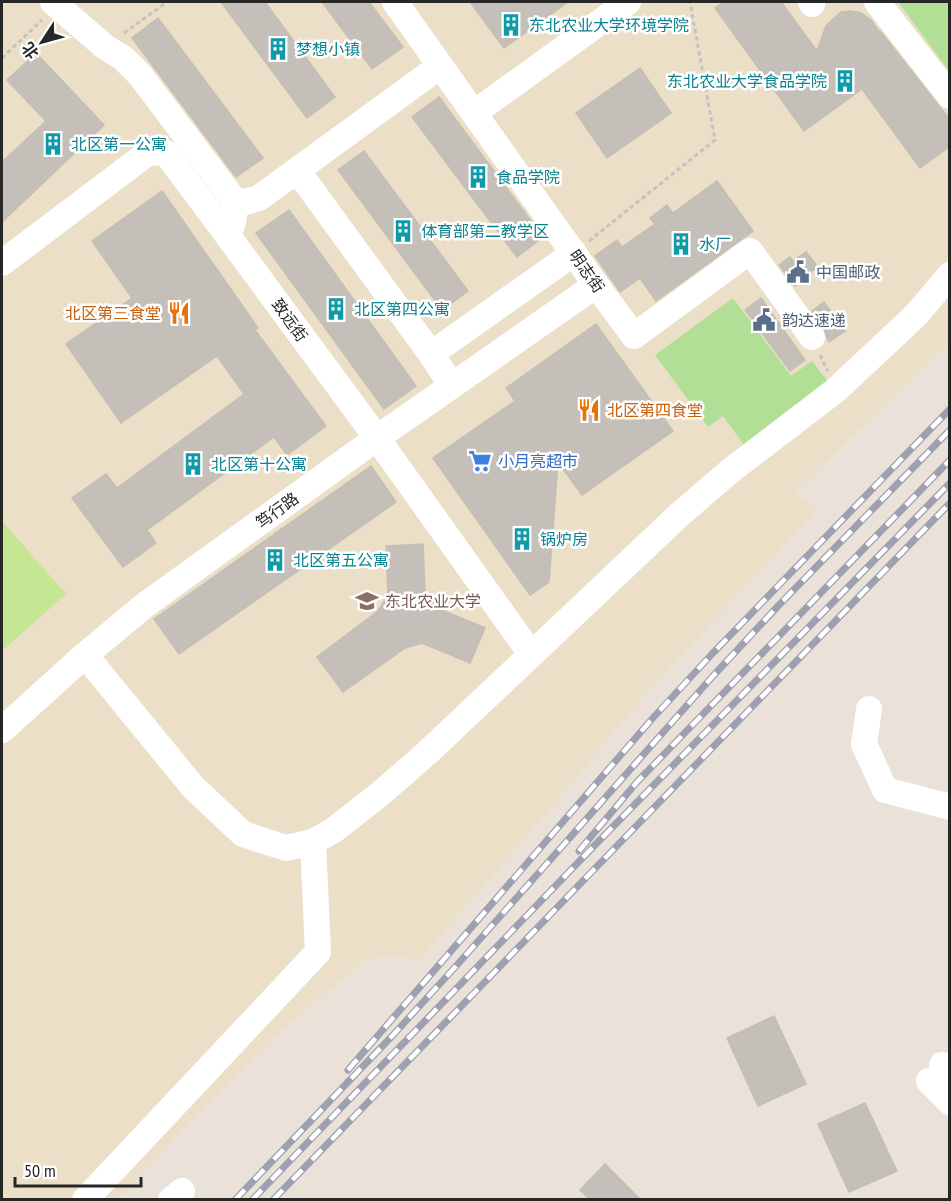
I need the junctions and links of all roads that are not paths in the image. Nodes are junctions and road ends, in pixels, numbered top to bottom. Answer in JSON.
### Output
{"nodes":[{"id":1,"x":628,"y":2,"type":"edge"},
{"id":2,"x":878,"y":2,"type":"edge"},
{"id":3,"x":58,"y":3,"type":"edge"},
{"id":4,"x":405,"y":5,"type":"edge"},
{"id":5,"x":440,"y":66,"type":"junction"},
{"id":6,"x":950,"y":96,"type":"edge"},
{"id":7,"x":474,"y":113,"type":"junction"},
{"id":8,"x":297,"y":170,"type":"junction"},
{"id":9,"x":234,"y":200,"type":"junction"},
{"id":10,"x":228,"y":236,"type":"junction"},
{"id":11,"x":574,"y":253,"type":"junction"},
{"id":12,"x":2,"y":263,"type":"edge"},
{"id":13,"x":950,"y":275,"type":"edge"},
{"id":14,"x":596,"y":285,"type":"junction"},
{"id":15,"x":812,"y":338,"type":"road end"},
{"id":16,"x":431,"y":354,"type":"junction"},
{"id":17,"x":452,"y":386,"type":"junction"},
{"id":18,"x":377,"y":438,"type":"junction"},
{"id":19,"x":531,"y":654,"type":"junction"},
{"id":20,"x":84,"y":656,"type":"junction"},
{"id":21,"x":869,"y":709,"type":"dead end"},
{"id":22,"x":2,"y":730,"type":"edge"},
{"id":23,"x":950,"y":807,"type":"edge"},
{"id":24,"x":313,"y":842,"type":"junction"},
{"id":25,"x":940,"y":1073,"type":"edge"},
{"id":26,"x":950,"y":1102,"type":"edge"},
{"id":27,"x":85,"y":1200,"type":"edge"}],
"edges":[{"from":1,"to":7,"type":"street"},
{"from":2,"to":6,"type":"street"},
{"from":3,"to":9,"type":"street"},
{"from":4,"to":5,"type":"street","name":"明志街"},
{"from":5,"to":7,"type":"street","name":"明志街"},
{"from":5,"to":8,"type":"street"},
{"from":7,"to":11,"type":"street","name":"明志街"},
{"from":8,"to":9,"type":"street"},
{"from":8,"to":16,"type":"street"},
{"from":9,"to":10,"type":"street"},
{"from":10,"to":12,"type":"street","name":"致远街"},
{"from":10,"to":18,"type":"street","name":"致远街"},
{"from":11,"to":14,"type":"street","name":"明志街"},
{"from":11,"to":16,"type":"street"},
{"from":13,"to":19,"type":"street"},
{"from":14,"to":15,"type":"street","name":"明志街"},
{"from":14,"to":17,"type":"street","name":"笃行路"},
{"from":16,"to":17,"type":"street"},
{"from":17,"to":18,"type":"street","name":"笃行路"},
{"from":18,"to":19,"type":"street","name":"致远街"},
{"from":18,"to":20,"type":"street","name":"笃行路"},
{"from":19,"to":24,"type":"street"},
{"from":20,"to":22,"type":"street","name":"笃行路"},
{"from":20,"to":24,"type":"street"},
{"from":21,"to":23,"type":"street"},
{"from":24,"to":27,"type":"street"},
{"from":25,"to":26,"type":"street"}]}
